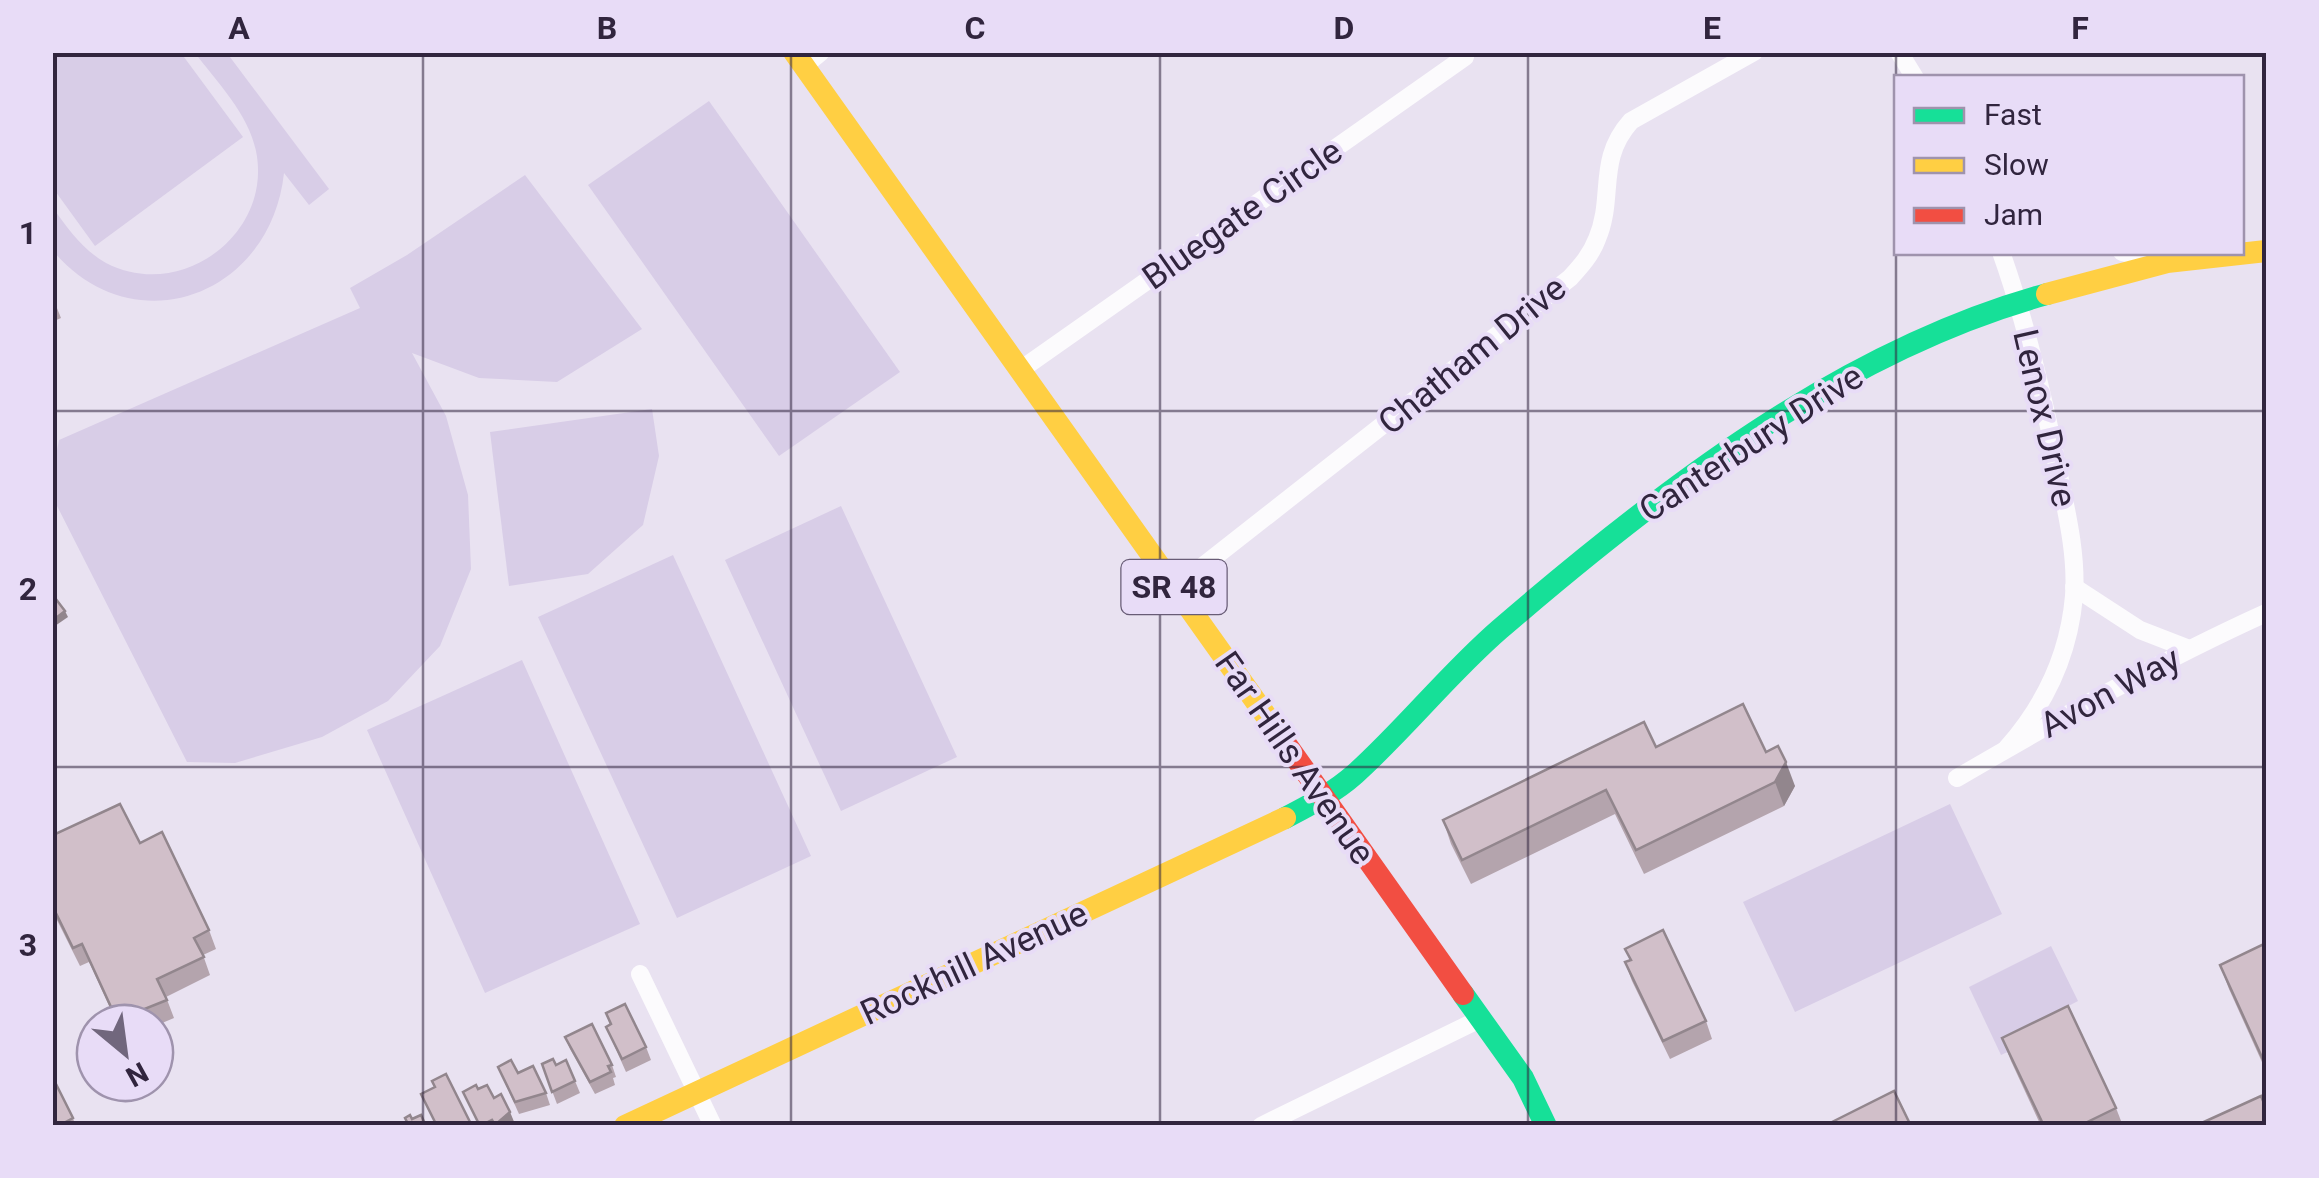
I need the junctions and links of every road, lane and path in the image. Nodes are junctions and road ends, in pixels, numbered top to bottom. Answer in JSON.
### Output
{"nodes":[{"id":1,"x":1754,"y":52,"type":"edge"},
{"id":2,"x":1899,"y":52,"type":"edge"},
{"id":3,"x":806,"y":57,"type":"edge"},
{"id":4,"x":1465,"y":57,"type":"dead end"},
{"id":5,"x":1913,"y":75,"type":"edge"},
{"id":6,"x":2001,"y":255,"type":"edge"},
{"id":7,"x":2136,"y":255,"type":"edge"},
{"id":8,"x":2230,"y":255,"type":"edge"},
{"id":9,"x":2167,"y":262,"type":"junction"},
{"id":10,"x":2018,"y":302,"type":"junction"},
{"id":11,"x":1020,"y":370,"type":"junction"},
{"id":12,"x":2074,"y":587,"type":"junction"},
{"id":13,"x":1175,"y":588,"type":"junction"},
{"id":14,"x":2266,"y":613,"type":"edge"},
{"id":15,"x":2189,"y":650,"type":"junction"},
{"id":16,"x":2008,"y":748,"type":"junction"},
{"id":17,"x":1957,"y":778,"type":"dead end"},
{"id":18,"x":1323,"y":798,"type":"junction"},
{"id":19,"x":640,"y":974,"type":"dead end"},
{"id":20,"x":1480,"y":1019,"type":"junction"},
{"id":21,"x":698,"y":1092,"type":"junction"},
{"id":22,"x":624,"y":1126,"type":"edge"},
{"id":23,"x":713,"y":1126,"type":"edge"},
{"id":24,"x":1260,"y":1126,"type":"edge"},
{"id":25,"x":1546,"y":1126,"type":"edge"}],
"edges":[{"from":1,"to":13,"type":"street","name":"Chatham Drive"},
{"from":2,"to":5,"type":"street"},
{"from":3,"to":11,"type":"street","name":"Far Hills Avenue","number":"SR 48"},
{"from":4,"to":11,"type":"street","name":"Bluegate Circle"},
{"from":6,"to":10,"type":"street","name":"Lenox Drive"},
{"from":7,"to":9,"type":"street"},
{"from":8,"to":9,"type":"street","name":"Canterbury Drive"},
{"from":9,"to":10,"type":"street","name":"Canterbury Drive"},
{"from":10,"to":12,"type":"street","name":"Lenox Drive"},
{"from":10,"to":18,"type":"street","name":"Canterbury Drive"},
{"from":11,"to":13,"type":"street","name":"Far Hills Avenue","number":"SR 48"},
{"from":12,"to":15,"type":"street"},
{"from":12,"to":16,"type":"street","name":"Lenox Drive"},
{"from":13,"to":18,"type":"street","name":"Far Hills Avenue","number":"SR 48"},
{"from":14,"to":15,"type":"street","name":"Avon Way"},
{"from":15,"to":16,"type":"street","name":"Avon Way"},
{"from":16,"to":17,"type":"street","name":"Avon Way"},
{"from":18,"to":20,"type":"street","name":"Far Hills Avenue","number":"SR 48"},
{"from":18,"to":21,"type":"street","name":"Rockhill Avenue"},
{"from":19,"to":21,"type":"street"},
{"from":20,"to":24,"type":"street"},
{"from":20,"to":25,"type":"street","name":"Far Hills Avenue","number":"SR 48"},
{"from":21,"to":22,"type":"street","name":"Rockhill Avenue"},
{"from":21,"to":23,"type":"street"}]}
